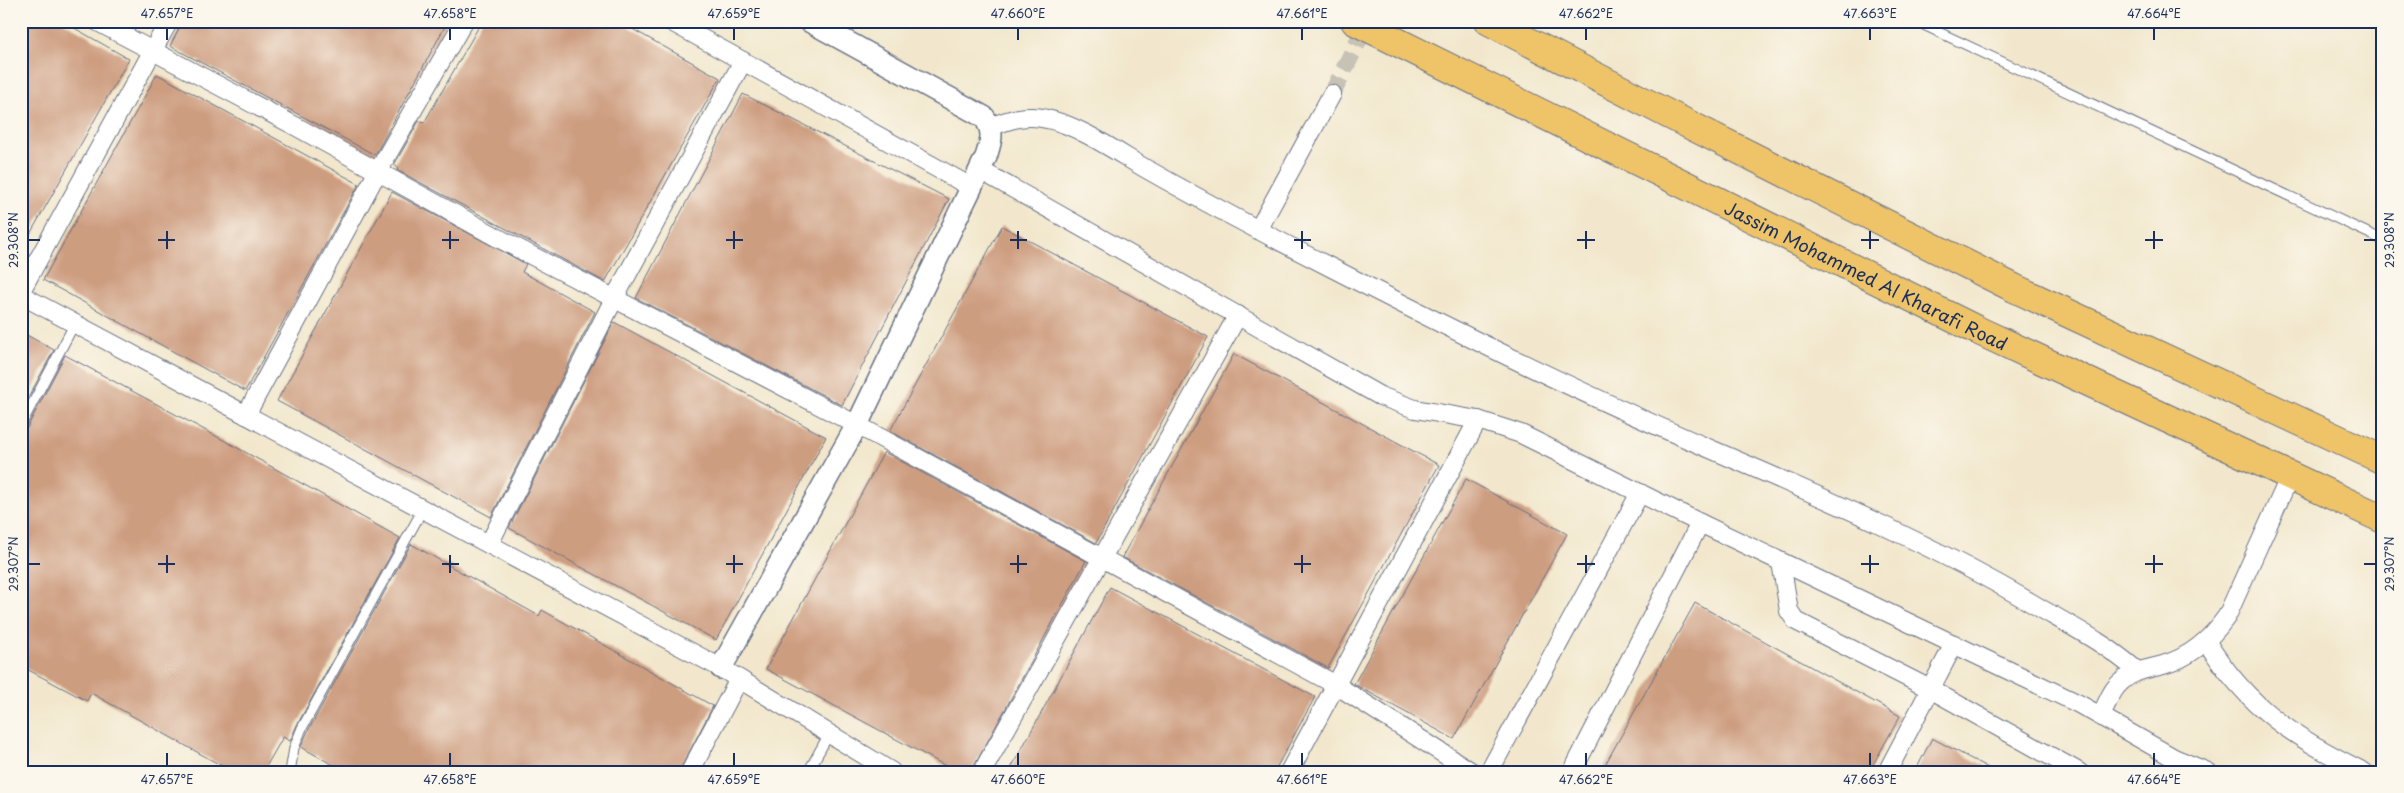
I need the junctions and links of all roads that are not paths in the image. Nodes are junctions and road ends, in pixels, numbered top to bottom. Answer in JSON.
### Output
{"nodes":[{"id":1,"x":96,"y":21,"type":"edge"},
{"id":2,"x":169,"y":21,"type":"edge"},
{"id":3,"x":464,"y":21,"type":"edge"},
{"id":4,"x":670,"y":21,"type":"edge"},
{"id":5,"x":809,"y":21,"type":"edge"},
{"id":6,"x":1356,"y":21,"type":"edge"},
{"id":7,"x":1489,"y":21,"type":"edge"},
{"id":8,"x":1915,"y":21,"type":"edge"},
{"id":9,"x":153,"y":52,"type":"junction"},
{"id":10,"x":743,"y":61,"type":"junction"},
{"id":11,"x":1332,"y":94,"type":"tunnel mouth"},
{"id":12,"x":991,"y":127,"type":"junction"},
{"id":13,"x":378,"y":171,"type":"junction"},
{"id":14,"x":976,"y":178,"type":"junction"},
{"id":15,"x":1258,"y":230,"type":"junction"},
{"id":16,"x":2383,"y":240,"type":"edge"},
{"id":17,"x":21,"y":293,"type":"edge"},
{"id":18,"x":614,"y":299,"type":"junction"},
{"id":19,"x":1238,"y":315,"type":"junction"},
{"id":20,"x":74,"y":323,"type":"junction"},
{"id":21,"x":246,"y":415,"type":"junction"},
{"id":22,"x":1478,"y":420,"type":"junction"},
{"id":23,"x":857,"y":425,"type":"junction"},
{"id":24,"x":21,"y":426,"type":"edge"},
{"id":25,"x":2324,"y":433,"type":"junction"},
{"id":26,"x":2383,"y":447,"type":"edge"},
{"id":27,"x":2383,"y":460,"type":"edge"},
{"id":28,"x":2290,"y":476,"type":"junction"},
{"id":29,"x":1640,"y":493,"type":"junction"},
{"id":30,"x":423,"y":509,"type":"junction"},
{"id":31,"x":2383,"y":519,"type":"edge"},
{"id":32,"x":1700,"y":523,"type":"junction"},
{"id":33,"x":489,"y":544,"type":"junction"},
{"id":34,"x":1101,"y":557,"type":"junction"},
{"id":35,"x":1781,"y":562,"type":"junction"},
{"id":36,"x":2206,"y":641,"type":"junction"},
{"id":37,"x":1954,"y":644,"type":"junction"},
{"id":38,"x":2137,"y":671,"type":"junction"},
{"id":39,"x":730,"y":674,"type":"junction"},
{"id":40,"x":1336,"y":685,"type":"junction"},
{"id":41,"x":1930,"y":689,"type":"junction"},
{"id":42,"x":2101,"y":715,"type":"junction"},
{"id":43,"x":829,"y":734,"type":"junction"},
{"id":44,"x":2179,"y":766,"type":"edge"},
{"id":45,"x":290,"y":772,"type":"edge"},
{"id":46,"x":690,"y":772,"type":"edge"},
{"id":47,"x":808,"y":772,"type":"edge"},
{"id":48,"x":892,"y":772,"type":"edge"},
{"id":49,"x":982,"y":772,"type":"edge"},
{"id":50,"x":1289,"y":772,"type":"edge"},
{"id":51,"x":1472,"y":772,"type":"edge"},
{"id":52,"x":1489,"y":772,"type":"edge"},
{"id":53,"x":1572,"y":772,"type":"edge"},
{"id":54,"x":1887,"y":772,"type":"edge"},
{"id":55,"x":2080,"y":772,"type":"edge"},
{"id":56,"x":2208,"y":772,"type":"edge"},
{"id":57,"x":2364,"y":772,"type":"edge"}],
"edges":[{"from":1,"to":9,"type":"street"},
{"from":2,"to":9,"type":"street"},
{"from":3,"to":13,"type":"street"},
{"from":4,"to":10,"type":"street"},
{"from":5,"to":12,"type":"street"},
{"from":6,"to":28,"type":"highway","name":"Jassim Mohammed Al Kharafi Road"},
{"from":7,"to":25,"type":"highway"},
{"from":8,"to":16,"type":"lane"},
{"from":9,"to":13,"type":"street"},
{"from":9,"to":17,"type":"street"},
{"from":10,"to":14,"type":"street"},
{"from":10,"to":18,"type":"street"},
{"from":11,"to":15,"type":"street"},
{"from":12,"to":14,"type":"street"},
{"from":12,"to":15,"type":"street"},
{"from":13,"to":18,"type":"street"},
{"from":13,"to":21,"type":"street"},
{"from":14,"to":19,"type":"street"},
{"from":14,"to":23,"type":"street"},
{"from":15,"to":38,"type":"street"},
{"from":17,"to":20,"type":"street"},
{"from":18,"to":23,"type":"street"},
{"from":18,"to":33,"type":"street"},
{"from":19,"to":22,"type":"street"},
{"from":19,"to":34,"type":"street"},
{"from":20,"to":21,"type":"street"},
{"from":20,"to":24,"type":"lane"},
{"from":21,"to":30,"type":"street"},
{"from":22,"to":29,"type":"street"},
{"from":22,"to":40,"type":"street"},
{"from":23,"to":34,"type":"street"},
{"from":23,"to":39,"type":"street"},
{"from":25,"to":26,"type":"highway"},
{"from":25,"to":27,"type":"highway"},
{"from":28,"to":31,"type":"highway","name":"Jassim Mohammed Al Kharafi Road"},
{"from":28,"to":36,"type":"street"},
{"from":29,"to":32,"type":"street"},
{"from":29,"to":52,"type":"street"},
{"from":30,"to":33,"type":"street"},
{"from":30,"to":45,"type":"lane"},
{"from":32,"to":35,"type":"street"},
{"from":32,"to":53,"type":"street"},
{"from":33,"to":39,"type":"street"},
{"from":34,"to":40,"type":"street"},
{"from":34,"to":49,"type":"street"},
{"from":35,"to":37,"type":"street"},
{"from":35,"to":41,"type":"street"},
{"from":36,"to":38,"type":"street"},
{"from":36,"to":57,"type":"street"},
{"from":37,"to":41,"type":"street"},
{"from":37,"to":42,"type":"street"},
{"from":38,"to":42,"type":"street"},
{"from":39,"to":43,"type":"street"},
{"from":39,"to":46,"type":"street"},
{"from":40,"to":50,"type":"street"},
{"from":40,"to":51,"type":"street"},
{"from":41,"to":54,"type":"street"},
{"from":41,"to":55,"type":"street"},
{"from":42,"to":44,"type":"street"},
{"from":43,"to":47,"type":"lane"},
{"from":43,"to":48,"type":"street"},
{"from":44,"to":56,"type":"street"}]}
